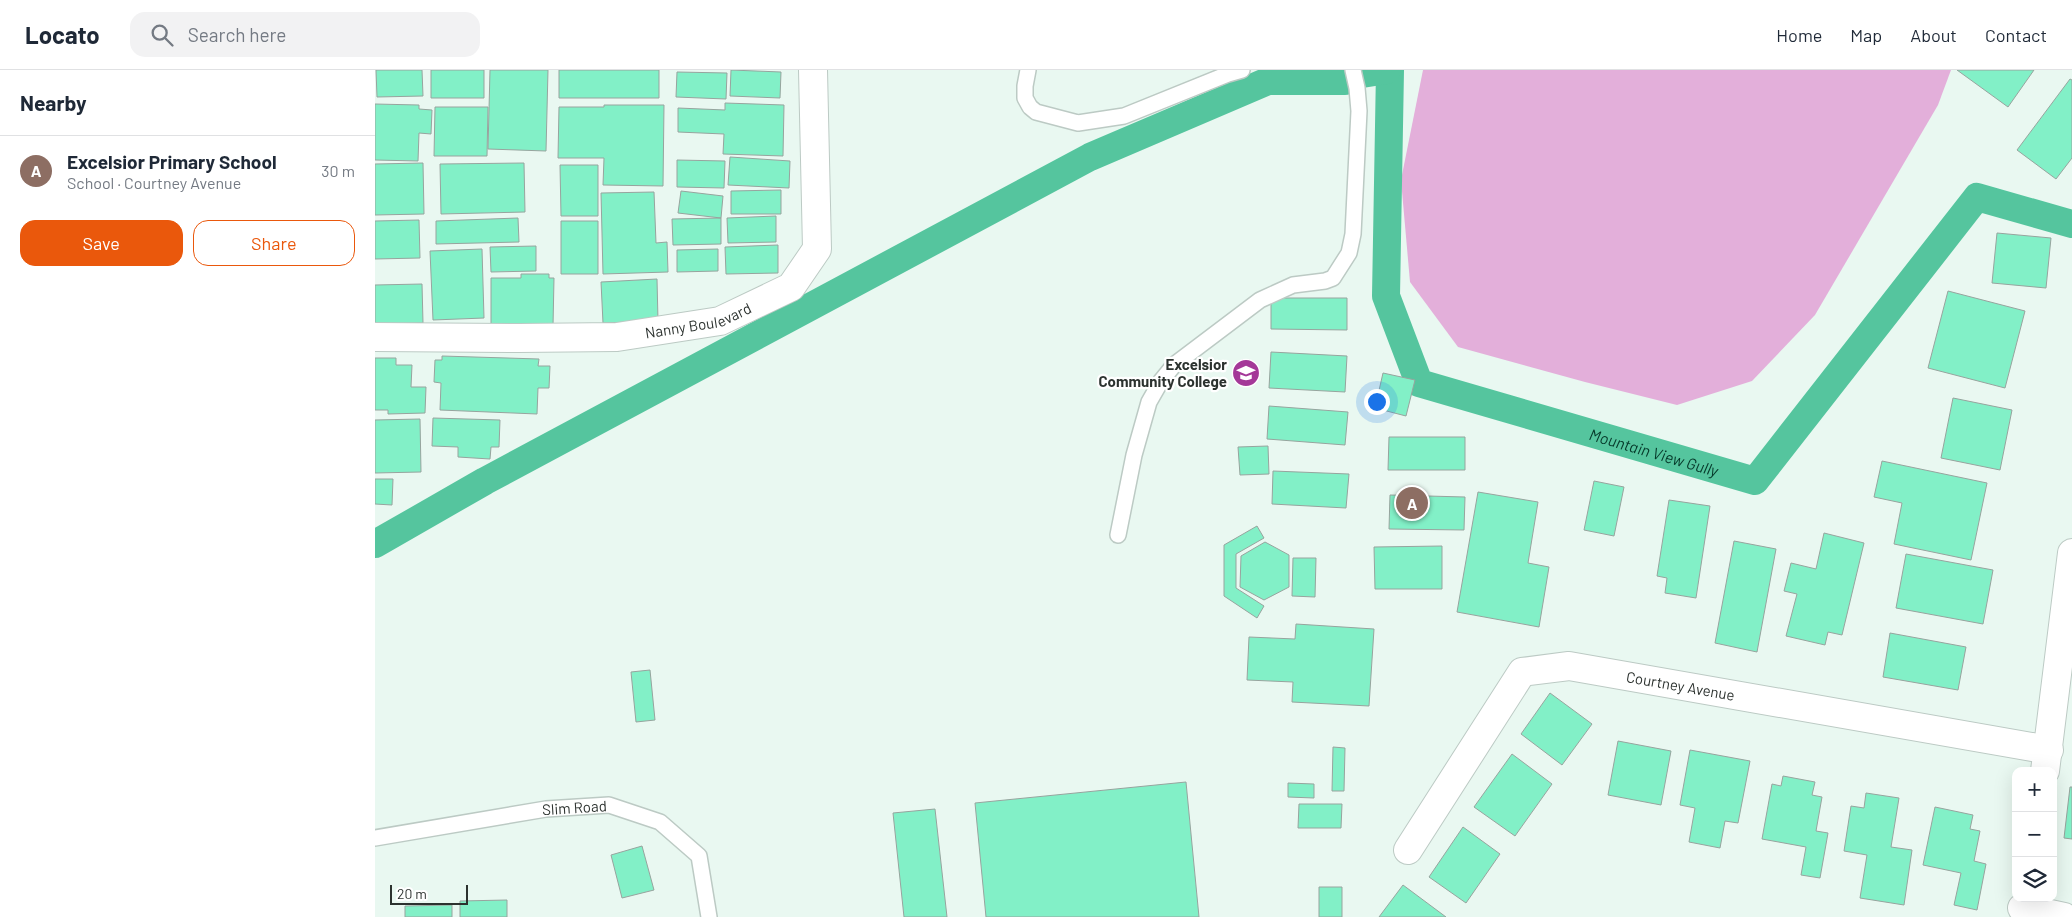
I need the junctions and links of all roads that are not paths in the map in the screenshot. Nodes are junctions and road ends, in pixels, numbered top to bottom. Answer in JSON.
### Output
{"nodes":[{"id":1,"x":813,"y":70,"type":"edge"},
{"id":2,"x":1028,"y":70,"type":"edge"},
{"id":3,"x":1242,"y":70,"type":"edge"},
{"id":4,"x":1353,"y":70,"type":"edge"},
{"id":5,"x":375,"y":337,"type":"edge"},
{"id":6,"x":1118,"y":535,"type":"dead end"},
{"id":7,"x":2072,"y":553,"type":"edge"},
{"id":8,"x":2047,"y":760,"type":"edge"},
{"id":9,"x":375,"y":838,"type":"edge"},
{"id":10,"x":1408,"y":850,"type":"dead end"},
{"id":11,"x":2022,"y":908,"type":"edge"},
{"id":12,"x":709,"y":917,"type":"edge"},
{"id":13,"x":2064,"y":917,"type":"edge"}],
"edges":[{"from":1,"to":5,"type":"street","name":"Nanny Boulevard"},
{"from":2,"to":3,"type":"lane"},
{"from":4,"to":6,"type":"lane"},
{"from":7,"to":8,"type":"street"},
{"from":8,"to":10,"type":"street","name":"Courtney Avenue"},
{"from":9,"to":12,"type":"lane","name":"Slim Road"},
{"from":11,"to":13,"type":"street"}]}
